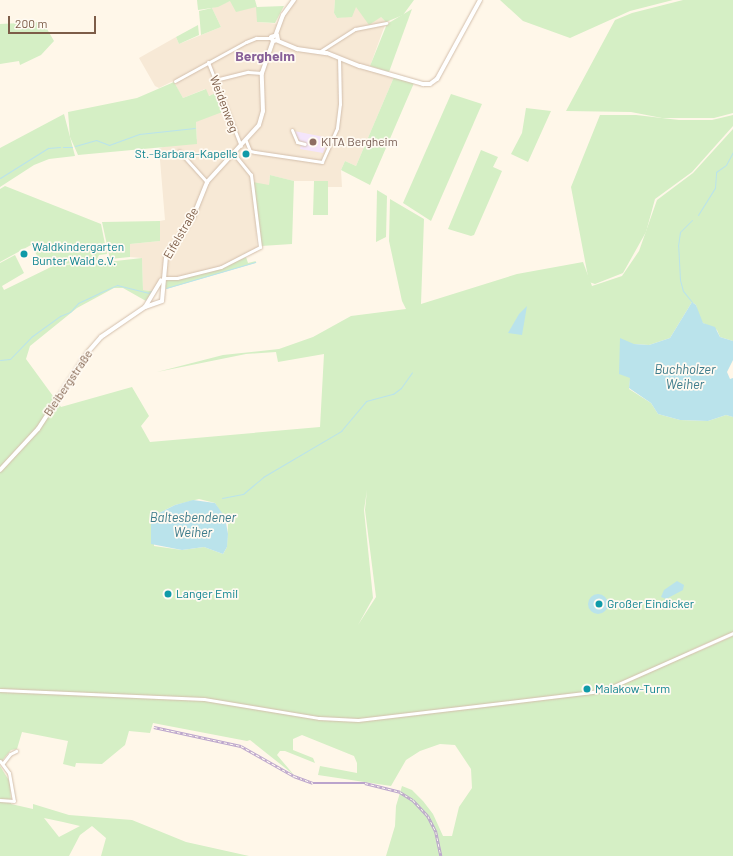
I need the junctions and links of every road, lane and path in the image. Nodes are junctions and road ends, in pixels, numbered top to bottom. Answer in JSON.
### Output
{"nodes":[{"id":1,"x":294,"y":0,"type":"edge"},
{"id":2,"x":480,"y":0,"type":"edge"},
{"id":3,"x":386,"y":23,"type":"dead end"},
{"id":4,"x":276,"y":34,"type":"junction"},
{"id":5,"x":273,"y":41,"type":"junction"},
{"id":6,"x":319,"y":52,"type":"junction"},
{"id":7,"x":339,"y":58,"type":"junction"},
{"id":8,"x":208,"y":62,"type":"junction"},
{"id":9,"x":262,"y":73,"type":"junction"},
{"id":10,"x":215,"y":80,"type":"junction"},
{"id":11,"x":175,"y":81,"type":"dead end"},
{"id":12,"x":292,"y":130,"type":"dead end"},
{"id":13,"x":246,"y":141,"type":"junction"},
{"id":14,"x":305,"y":144,"type":"dead end"},
{"id":15,"x":241,"y":146,"type":"junction"},
{"id":16,"x":179,"y":151,"type":"dead end"},
{"id":17,"x":233,"y":154,"type":"junction"},
{"id":18,"x":208,"y":182,"type":"junction"},
{"id":19,"x":162,"y":278,"type":"junction"},
{"id":20,"x":158,"y":290,"type":"junction"},
{"id":21,"x":164,"y":292,"type":"junction"},
{"id":22,"x":152,"y":299,"type":"junction"},
{"id":23,"x":153,"y":305,"type":"junction"},
{"id":24,"x":145,"y":306,"type":"junction"},
{"id":25,"x":0,"y":470,"type":"edge"},
{"id":26,"x":733,"y":633,"type":"edge"},
{"id":27,"x":0,"y":690,"type":"edge"},
{"id":28,"x":16,"y":751,"type":"dead end"},
{"id":29,"x":2,"y":762,"type":"edge"},
{"id":30,"x":0,"y":800,"type":"edge"}],
"edges":[{"from":1,"to":4,"type":"street"},
{"from":2,"to":7,"type":"street"},
{"from":3,"to":6,"type":"street"},
{"from":4,"to":5,"type":"street"},
{"from":4,"to":5,"type":"street"},
{"from":5,"to":6,"type":"street"},
{"from":5,"to":8,"type":"street"},
{"from":5,"to":9,"type":"street","name":"Eifelstraße"},
{"from":6,"to":7,"type":"street"},
{"from":7,"to":13,"type":"street"},
{"from":8,"to":10,"type":"street","name":"Weidenweg"},
{"from":8,"to":11,"type":"street"},
{"from":9,"to":10,"type":"street"},
{"from":9,"to":13,"type":"street","name":"Eifelstraße"},
{"from":10,"to":15,"type":"street","name":"Weidenweg"},
{"from":12,"to":14,"type":"street"},
{"from":13,"to":15,"type":"street","name":"Eifelstraße"},
{"from":15,"to":17,"type":"street","name":"Eifelstraße"},
{"from":16,"to":18,"type":"street"},
{"from":17,"to":18,"type":"street","name":"Eifelstraße"},
{"from":17,"to":19,"type":"street"},
{"from":18,"to":19,"type":"street","name":"Eifelstraße"},
{"from":19,"to":20,"type":"street","name":"Bleibergstraße"},
{"from":19,"to":21,"type":"street"},
{"from":20,"to":21,"type":"street"},
{"from":20,"to":22,"type":"street","name":"Bleibergstraße"},
{"from":21,"to":23,"type":"street"},
{"from":22,"to":23,"type":"street"},
{"from":22,"to":24,"type":"street","name":"Bleibergstraße"},
{"from":23,"to":24,"type":"street","name":"Bleibergstraße"},
{"from":24,"to":25,"type":"street","name":"Bleibergstraße"},
{"from":26,"to":27,"type":"street"},
{"from":28,"to":29,"type":"street"},
{"from":29,"to":30,"type":"street"}]}
